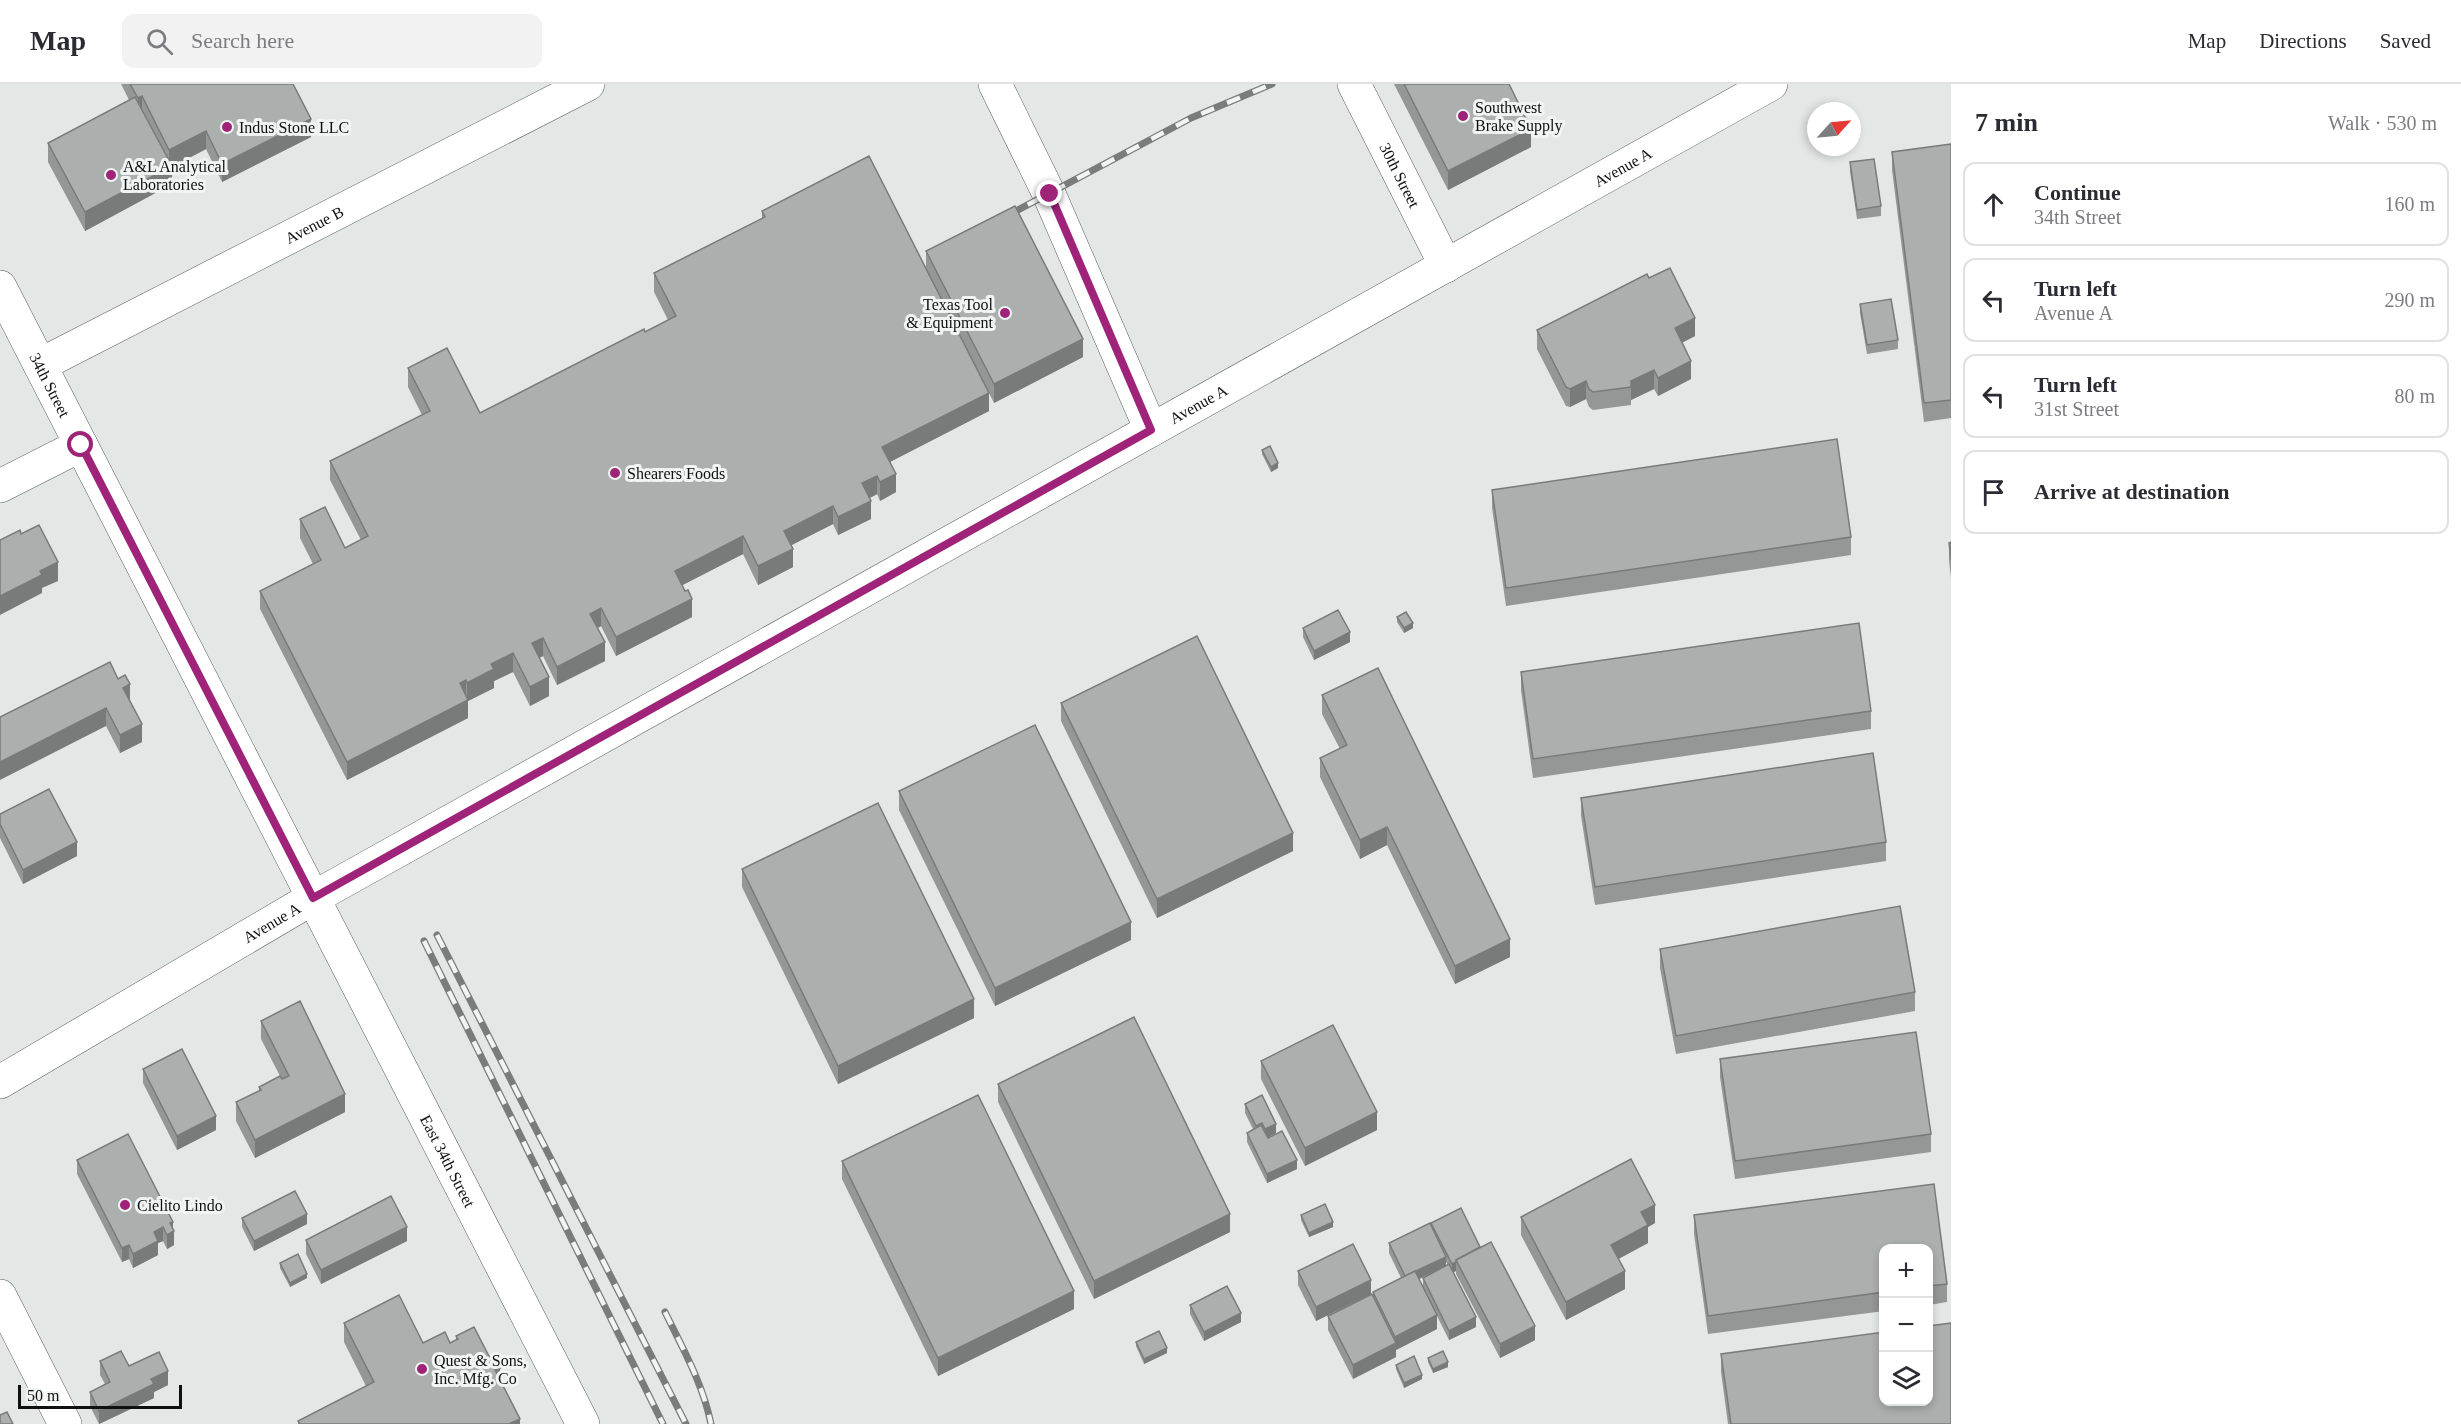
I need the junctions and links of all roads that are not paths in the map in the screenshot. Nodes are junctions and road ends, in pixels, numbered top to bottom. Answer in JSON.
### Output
{"nodes":[{"id":1,"x":588,"y":84,"type":"edge"},
{"id":2,"x":995,"y":84,"type":"edge"},
{"id":3,"x":1354,"y":84,"type":"edge"},
{"id":4,"x":1771,"y":84,"type":"edge"},
{"id":5,"x":1446,"y":266,"type":"junction"},
{"id":6,"x":0,"y":287,"type":"edge"},
{"id":7,"x":40,"y":365,"type":"junction"},
{"id":8,"x":1151,"y":430,"type":"junction"},
{"id":9,"x":81,"y":445,"type":"junction"},
{"id":10,"x":0,"y":486,"type":"edge"},
{"id":11,"x":313,"y":898,"type":"junction"},
{"id":12,"x":0,"y":1082,"type":"edge"},
{"id":13,"x":0,"y":1296,"type":"edge"},
{"id":14,"x":65,"y":1424,"type":"edge"},
{"id":15,"x":583,"y":1424,"type":"edge"}],
"edges":[{"from":1,"to":7,"type":"main road","name":"Avenue B"},
{"from":2,"to":8,"type":"main road"},
{"from":3,"to":5,"type":"main road","name":"30th Street"},
{"from":4,"to":5,"type":"main road","name":"Avenue A"},
{"from":5,"to":8,"type":"main road","name":"Avenue A"},
{"from":6,"to":7,"type":"main road","name":"34th Street"},
{"from":7,"to":9,"type":"main road","name":"34th Street"},
{"from":8,"to":11,"type":"main road","name":"Avenue A"},
{"from":9,"to":10,"type":"main road"},
{"from":9,"to":11,"type":"main road","name":"34th Street"},
{"from":11,"to":12,"type":"main road","name":"Avenue A"},
{"from":11,"to":15,"type":"main road","name":"East 34th Street"},
{"from":13,"to":14,"type":"main road"}]}
